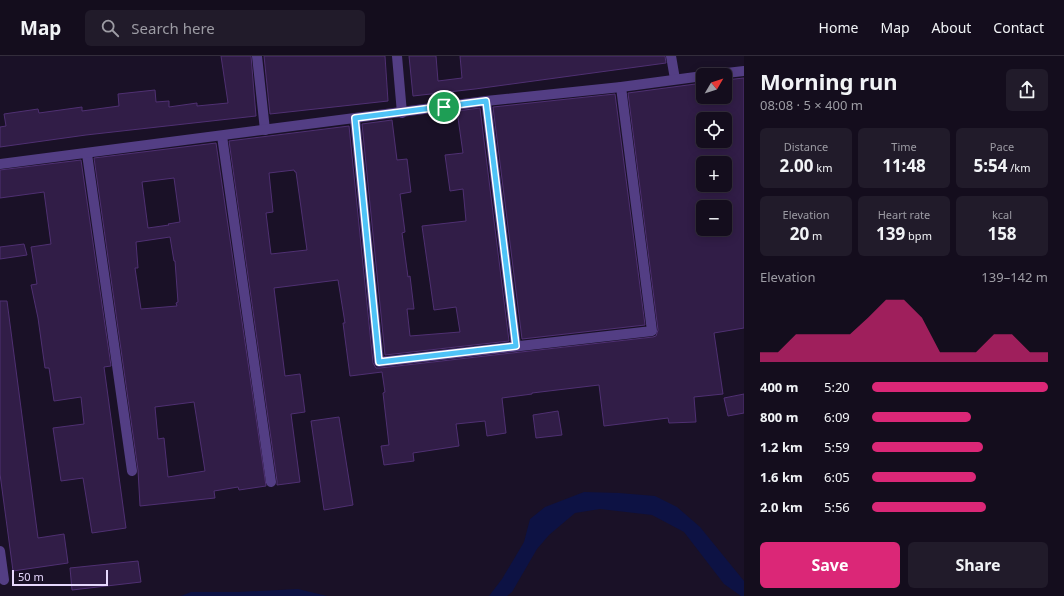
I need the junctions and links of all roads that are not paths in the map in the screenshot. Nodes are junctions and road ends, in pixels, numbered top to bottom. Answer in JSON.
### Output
{"nodes":[{"id":1,"x":257,"y":56,"type":"edge"},
{"id":2,"x":397,"y":56,"type":"edge"},
{"id":3,"x":671,"y":56,"type":"edge"},
{"id":4,"x":744,"y":71,"type":"edge"},
{"id":5,"x":732,"y":72,"type":"edge"},
{"id":6,"x":696,"y":77,"type":"edge"},
{"id":7,"x":675,"y":79,"type":"junction"},
{"id":8,"x":621,"y":87,"type":"junction"},
{"id":9,"x":486,"y":101,"type":"junction"},
{"id":10,"x":402,"y":113,"type":"junction"},
{"id":11,"x":355,"y":118,"type":"junction"},
{"id":12,"x":266,"y":130,"type":"junction"},
{"id":13,"x":222,"y":136,"type":"junction"},
{"id":14,"x":87,"y":154,"type":"junction"},
{"id":15,"x":0,"y":164,"type":"edge"},
{"id":16,"x":516,"y":346,"type":"junction"},
{"id":17,"x":132,"y":471,"type":"dead end"},
{"id":18,"x":271,"y":482,"type":"dead end"},
{"id":19,"x":0,"y":551,"type":"edge"},
{"id":20,"x":4,"y":580,"type":"dead end"}],
"edges":[{"from":1,"to":12,"type":"street"},
{"from":2,"to":10,"type":"street"},
{"from":3,"to":7,"type":"street"},
{"from":4,"to":5,"type":"street"},
{"from":6,"to":7,"type":"street"},
{"from":7,"to":8,"type":"street"},
{"from":8,"to":9,"type":"street"},
{"from":8,"to":16,"type":"street"},
{"from":9,"to":10,"type":"street"},
{"from":9,"to":16,"type":"street"},
{"from":10,"to":11,"type":"street"},
{"from":11,"to":12,"type":"street"},
{"from":11,"to":16,"type":"street"},
{"from":12,"to":13,"type":"street"},
{"from":13,"to":14,"type":"street"},
{"from":13,"to":18,"type":"street"},
{"from":14,"to":15,"type":"street"},
{"from":14,"to":17,"type":"street"},
{"from":19,"to":20,"type":"street"}]}
